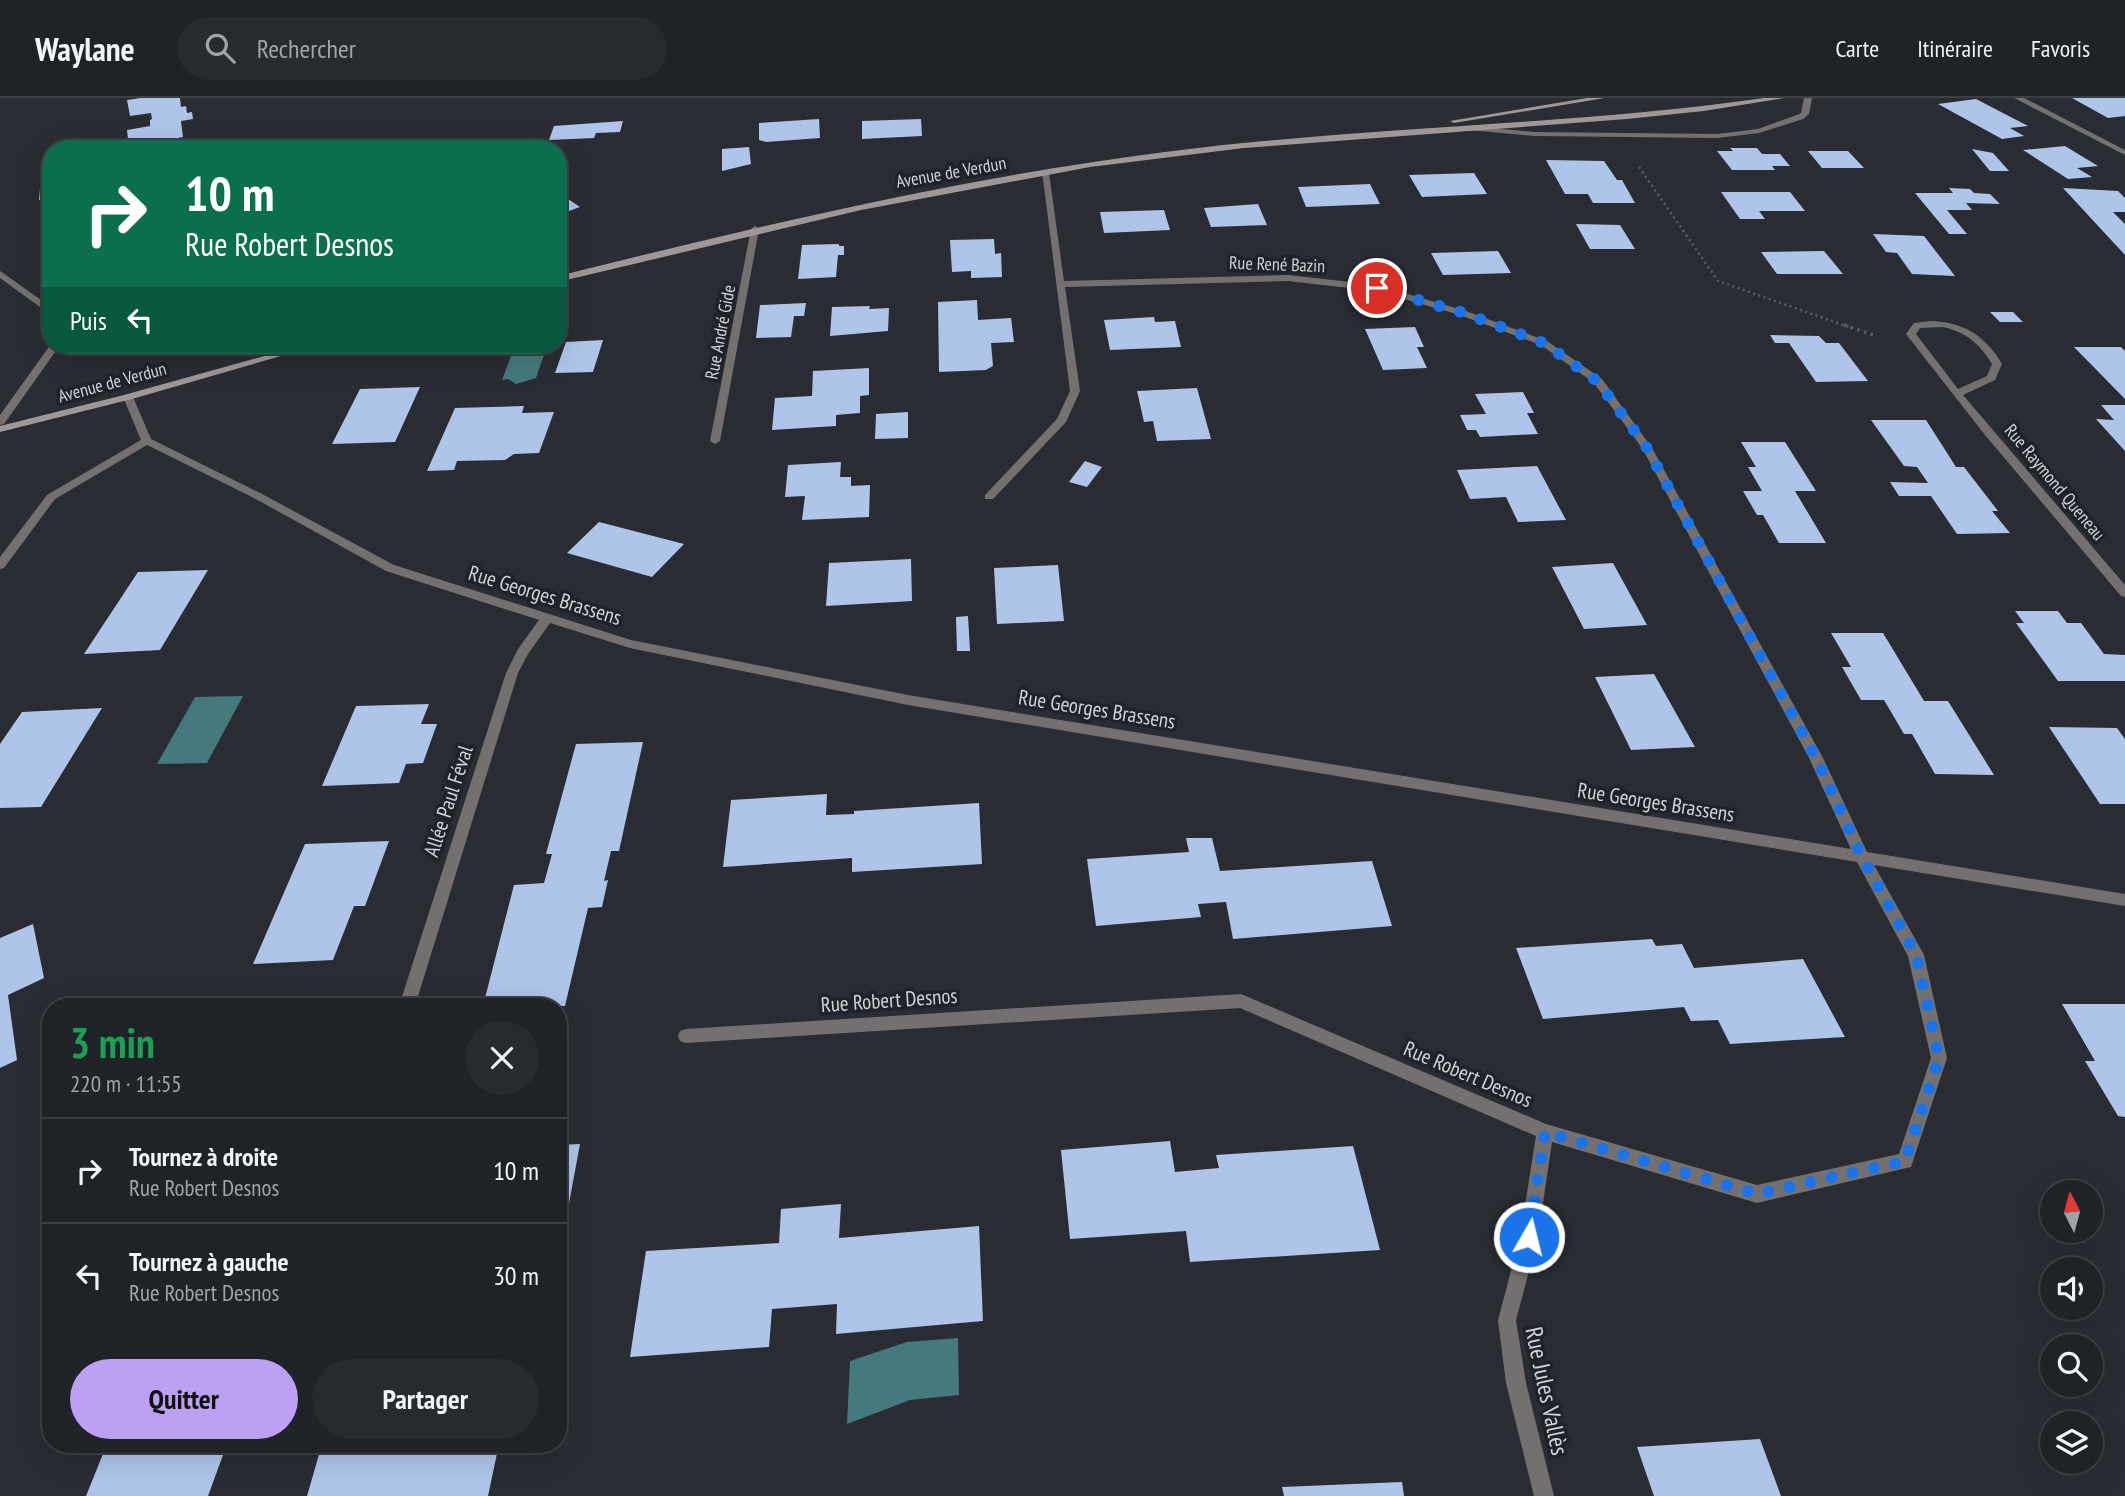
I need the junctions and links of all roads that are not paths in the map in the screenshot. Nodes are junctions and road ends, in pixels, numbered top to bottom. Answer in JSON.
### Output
{"nodes":[{"id":1,"x":1601,"y":98,"type":"edge"},
{"id":2,"x":1780,"y":98,"type":"edge"},
{"id":3,"x":1808,"y":98,"type":"edge"},
{"id":4,"x":2018,"y":98,"type":"edge"},
{"id":5,"x":1469,"y":128,"type":"junction"},
{"id":6,"x":1357,"y":135,"type":"junction"},
{"id":7,"x":2125,"y":145,"type":"edge"},
{"id":8,"x":2114,"y":146,"type":"junction"},
{"id":9,"x":2125,"y":153,"type":"edge"},
{"id":10,"x":1045,"y":173,"type":"junction"},
{"id":11,"x":755,"y":229,"type":"junction"},
{"id":12,"x":0,"y":274,"type":"edge"},
{"id":13,"x":567,"y":277,"type":"edge"},
{"id":14,"x":1060,"y":284,"type":"junction"},
{"id":15,"x":42,"y":305,"type":"edge"},
{"id":16,"x":49,"y":354,"type":"edge"},
{"id":17,"x":282,"y":354,"type":"edge"},
{"id":18,"x":1958,"y":393,"type":"junction"},
{"id":19,"x":128,"y":397,"type":"junction"},
{"id":20,"x":0,"y":422,"type":"edge"},
{"id":21,"x":0,"y":429,"type":"edge"},
{"id":22,"x":147,"y":440,"type":"junction"},
{"id":23,"x":715,"y":441,"type":"dead end"},
{"id":24,"x":989,"y":497,"type":"dead end"},
{"id":25,"x":0,"y":565,"type":"edge"},
{"id":26,"x":2125,"y":593,"type":"edge"},
{"id":27,"x":547,"y":618,"type":"junction"},
{"id":28,"x":1862,"y":857,"type":"junction"},
{"id":29,"x":2125,"y":900,"type":"edge"},
{"id":30,"x":410,"y":998,"type":"edge"},
{"id":31,"x":686,"y":1036,"type":"dead end"},
{"id":32,"x":1545,"y":1132,"type":"junction"},
{"id":33,"x":1544,"y":1496,"type":"edge"}],
"edges":[{"from":1,"to":6,"type":"main road","name":"Avenue de Verdun"},
{"from":2,"to":5,"type":"main road","name":"Avenue de Verdun"},
{"from":3,"to":5,"type":"street"},
{"from":4,"to":8,"type":"street"},
{"from":5,"to":6,"type":"main road","name":"Avenue de Verdun"},
{"from":6,"to":10,"type":"main road","name":"Avenue de Verdun"},
{"from":7,"to":8,"type":"street"},
{"from":8,"to":9,"type":"street"},
{"from":10,"to":11,"type":"main road","name":"Avenue de Verdun"},
{"from":10,"to":14,"type":"street"},
{"from":11,"to":13,"type":"main road","name":"Avenue de Verdun"},
{"from":11,"to":23,"type":"street","name":"Rue André Gide"},
{"from":12,"to":15,"type":"street"},
{"from":14,"to":24,"type":"street"},
{"from":14,"to":28,"type":"street","name":"Rue René Bazin"},
{"from":16,"to":20,"type":"street"},
{"from":17,"to":19,"type":"main road","name":"Avenue de Verdun"},
{"from":18,"to":18,"type":"street","name":"Rue Raymond Queneau"},
{"from":18,"to":26,"type":"street","name":"Rue Raymond Queneau"},
{"from":19,"to":21,"type":"main road","name":"Avenue de Verdun"},
{"from":19,"to":22,"type":"street"},
{"from":22,"to":25,"type":"street"},
{"from":22,"to":27,"type":"street","name":"Rue Georges Brassens"},
{"from":27,"to":28,"type":"street","name":"Rue Georges Brassens"},
{"from":27,"to":30,"type":"street","name":"Allée Paul Féval"},
{"from":28,"to":29,"type":"street","name":"Rue Georges Brassens"},
{"from":28,"to":32,"type":"street","name":"Rue Robert Desnos"},
{"from":31,"to":32,"type":"street","name":"Rue Robert Desnos"},
{"from":32,"to":33,"type":"street","name":"Rue Jules Vallès"}]}
